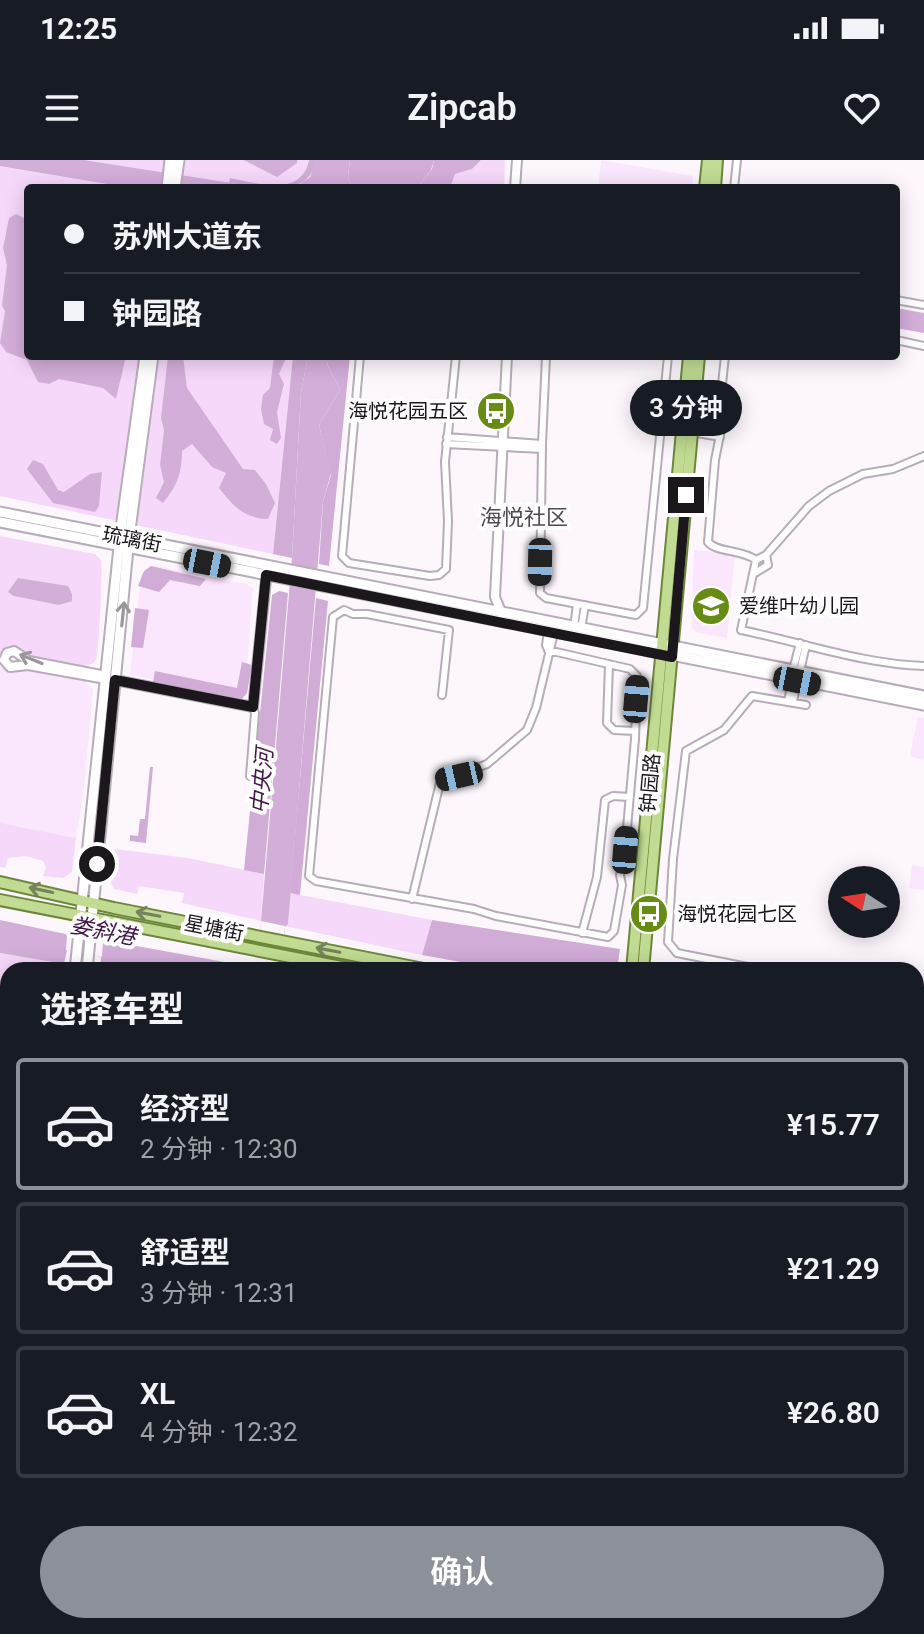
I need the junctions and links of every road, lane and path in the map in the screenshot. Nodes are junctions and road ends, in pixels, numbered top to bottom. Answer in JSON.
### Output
{"nodes":[{"id":1,"x":179,"y":160,"type":"edge"},
{"id":2,"x":517,"y":160,"type":"edge"},
{"id":3,"x":708,"y":160,"type":"edge"},
{"id":4,"x":717,"y":160,"type":"edge"},
{"id":5,"x":737,"y":160,"type":"edge"},
{"id":6,"x":172,"y":168,"type":"edge"},
{"id":7,"x":515,"y":184,"type":"edge"},
{"id":8,"x":705,"y":184,"type":"edge"},
{"id":9,"x":715,"y":184,"type":"edge"},
{"id":10,"x":734,"y":184,"type":"edge"},
{"id":11,"x":900,"y":301,"type":"edge"},
{"id":12,"x":924,"y":305,"type":"edge"},
{"id":13,"x":900,"y":341,"type":"edge"},
{"id":14,"x":924,"y":346,"type":"edge"},
{"id":15,"x":145,"y":360,"type":"edge"},
{"id":16,"x":152,"y":360,"type":"edge"},
{"id":17,"x":360,"y":360,"type":"edge"},
{"id":18,"x":456,"y":360,"type":"edge"},
{"id":19,"x":507,"y":360,"type":"edge"},
{"id":20,"x":546,"y":360,"type":"edge"},
{"id":21,"x":668,"y":360,"type":"edge"},
{"id":22,"x":689,"y":360,"type":"edge"},
{"id":23,"x":699,"y":360,"type":"edge"},
{"id":24,"x":725,"y":360,"type":"edge"},
{"id":25,"x":723,"y":426,"type":"junction"},
{"id":26,"x":692,"y":427,"type":"junction"},
{"id":27,"x":720,"y":437,"type":"junction"},
{"id":28,"x":447,"y":440,"type":"junction"},
{"id":29,"x":502,"y":444,"type":"junction"},
{"id":30,"x":542,"y":446,"type":"junction"},
{"id":31,"x":924,"y":456,"type":"edge"},
{"id":32,"x":0,"y":512,"type":"edge"},
{"id":33,"x":0,"y":522,"type":"edge"},
{"id":34,"x":124,"y":542,"type":"junction"},
{"id":35,"x":766,"y":555,"type":"junction"},
{"id":36,"x":756,"y":560,"type":"junction"},
{"id":37,"x":371,"y":567,"type":"junction"},
{"id":38,"x":380,"y":568,"type":"junction"},
{"id":39,"x":267,"y":570,"type":"junction"},
{"id":40,"x":755,"y":573,"type":"junction"},
{"id":41,"x":317,"y":580,"type":"junction"},
{"id":42,"x":372,"y":586,"type":"junction"},
{"id":43,"x":495,"y":597,"type":"junction"},
{"id":44,"x":581,"y":605,"type":"junction"},
{"id":45,"x":485,"y":614,"type":"junction"},
{"id":46,"x":501,"y":618,"type":"junction"},
{"id":47,"x":577,"y":628,"type":"junction"},
{"id":48,"x":551,"y":632,"type":"junction"},
{"id":49,"x":803,"y":644,"type":"junction"},
{"id":50,"x":548,"y":650,"type":"junction"},
{"id":51,"x":667,"y":650,"type":"junction"},
{"id":52,"x":609,"y":664,"type":"junction"},
{"id":53,"x":924,"y":666,"type":"edge"},
{"id":54,"x":795,"y":675,"type":"junction"},
{"id":55,"x":109,"y":678,"type":"junction"},
{"id":56,"x":442,"y":695,"type":"dead end"},
{"id":57,"x":924,"y":696,"type":"edge"},
{"id":58,"x":790,"y":702,"type":"junction"},
{"id":59,"x":806,"y":705,"type":"dead end"},
{"id":60,"x":924,"y":705,"type":"edge"},
{"id":61,"x":253,"y":707,"type":"junction"},
{"id":62,"x":635,"y":731,"type":"junction"},
{"id":63,"x":250,"y":776,"type":"dead end"},
{"id":64,"x":630,"y":797,"type":"junction"},
{"id":65,"x":0,"y":882,"type":"edge"},
{"id":66,"x":82,"y":899,"type":"junction"},
{"id":67,"x":412,"y":899,"type":"junction"},
{"id":68,"x":0,"y":900,"type":"edge"},
{"id":69,"x":94,"y":902,"type":"junction"},
{"id":70,"x":86,"y":917,"type":"junction"},
{"id":71,"x":582,"y":933,"type":"junction"},
{"id":72,"x":76,"y":962,"type":"edge"},
{"id":73,"x":88,"y":962,"type":"edge"},
{"id":74,"x":317,"y":962,"type":"edge"},
{"id":75,"x":389,"y":962,"type":"edge"},
{"id":76,"x":633,"y":962,"type":"edge"},
{"id":77,"x":644,"y":962,"type":"edge"},
{"id":78,"x":725,"y":962,"type":"edge"}],
"edges":[{"from":1,"to":6,"type":"main road"},
{"from":2,"to":7,"type":"street"},
{"from":3,"to":8,"type":"main road"},
{"from":4,"to":9,"type":"main road"},
{"from":5,"to":10,"type":"street"},
{"from":11,"to":12,"type":"street"},
{"from":13,"to":14,"type":"street"},
{"from":15,"to":34,"type":"main road"},
{"from":16,"to":34,"type":"main road"},
{"from":17,"to":37,"type":"street"},
{"from":18,"to":28,"type":"street"},
{"from":19,"to":29,"type":"street"},
{"from":20,"to":30,"type":"street"},
{"from":21,"to":44,"type":"street"},
{"from":22,"to":51,"type":"main road","name":"钟园路"},
{"from":23,"to":26,"type":"main road","name":"钟园路"},
{"from":24,"to":25,"type":"street"},
{"from":25,"to":26,"type":"street"},
{"from":25,"to":27,"type":"street"},
{"from":26,"to":27,"type":"street"},
{"from":26,"to":51,"type":"main road","name":"钟园路"},
{"from":27,"to":36,"type":"street"},
{"from":28,"to":29,"type":"street"},
{"from":28,"to":38,"type":"street"},
{"from":29,"to":30,"type":"street"},
{"from":29,"to":43,"type":"street"},
{"from":30,"to":44,"type":"street"},
{"from":31,"to":35,"type":"street"},
{"from":32,"to":34,"type":"main road","name":"琉璃街"},
{"from":33,"to":34,"type":"main road","name":"琉璃街"},
{"from":34,"to":39,"type":"main road","name":"琉璃街"},
{"from":34,"to":55,"type":"main road"},
{"from":35,"to":36,"type":"street"},
{"from":35,"to":40,"type":"street"},
{"from":36,"to":40,"type":"street"},
{"from":37,"to":38,"type":"street"},
{"from":37,"to":42,"type":"street"},
{"from":38,"to":42,"type":"street"},
{"from":39,"to":41,"type":"main road","name":"琉璃街"},
{"from":39,"to":61,"type":"street"},
{"from":40,"to":49,"type":"street"},
{"from":41,"to":42,"type":"main road","name":"琉璃街"},
{"from":41,"to":45,"type":"main road","name":"琉璃街"},
{"from":42,"to":45,"type":"main road","name":"琉璃街"},
{"from":43,"to":45,"type":"street"},
{"from":43,"to":46,"type":"street"},
{"from":44,"to":47,"type":"street"},
{"from":45,"to":46,"type":"main road","name":"琉璃街"},
{"from":46,"to":47,"type":"main road","name":"琉璃街"},
{"from":46,"to":48,"type":"main road","name":"琉璃街"},
{"from":47,"to":51,"type":"main road","name":"琉璃街"},
{"from":48,"to":50,"type":"street"},
{"from":48,"to":51,"type":"main road","name":"琉璃街"},
{"from":49,"to":53,"type":"street"},
{"from":49,"to":54,"type":"street"},
{"from":50,"to":52,"type":"street"},
{"from":50,"to":67,"type":"street"},
{"from":51,"to":54,"type":"main road","name":"琉璃街"},
{"from":51,"to":76,"type":"main road","name":"钟园路"},
{"from":51,"to":77,"type":"main road","name":"钟园路"},
{"from":52,"to":62,"type":"street"},
{"from":52,"to":62,"type":"street"},
{"from":54,"to":57,"type":"main road","name":"琉璃街"},
{"from":54,"to":58,"type":"street"},
{"from":54,"to":60,"type":"main road","name":"琉璃街"},
{"from":55,"to":55,"type":"street","one_way":true},
{"from":55,"to":61,"type":"street"},
{"from":55,"to":66,"type":"main road"},
{"from":55,"to":69,"type":"main road"},
{"from":56,"to":67,"type":"street"},
{"from":58,"to":59,"type":"street"},
{"from":58,"to":78,"type":"street"},
{"from":61,"to":63,"type":"street"},
{"from":62,"to":64,"type":"street"},
{"from":64,"to":71,"type":"street"},
{"from":64,"to":71,"type":"street"},
{"from":66,"to":65,"type":"main road","name":"星塘街","one_way":true},
{"from":66,"to":69,"type":"main road","name":"星塘街"},
{"from":66,"to":70,"type":"main road"},
{"from":67,"to":71,"type":"street"},
{"from":68,"to":70,"type":"main road","name":"星塘街"},
{"from":69,"to":70,"type":"main road"},
{"from":75,"to":69,"type":"main road","name":"星塘街","one_way":true},
{"from":70,"to":72,"type":"main road"},
{"from":70,"to":73,"type":"main road"},
{"from":70,"to":74,"type":"main road","name":"星塘街"}]}
